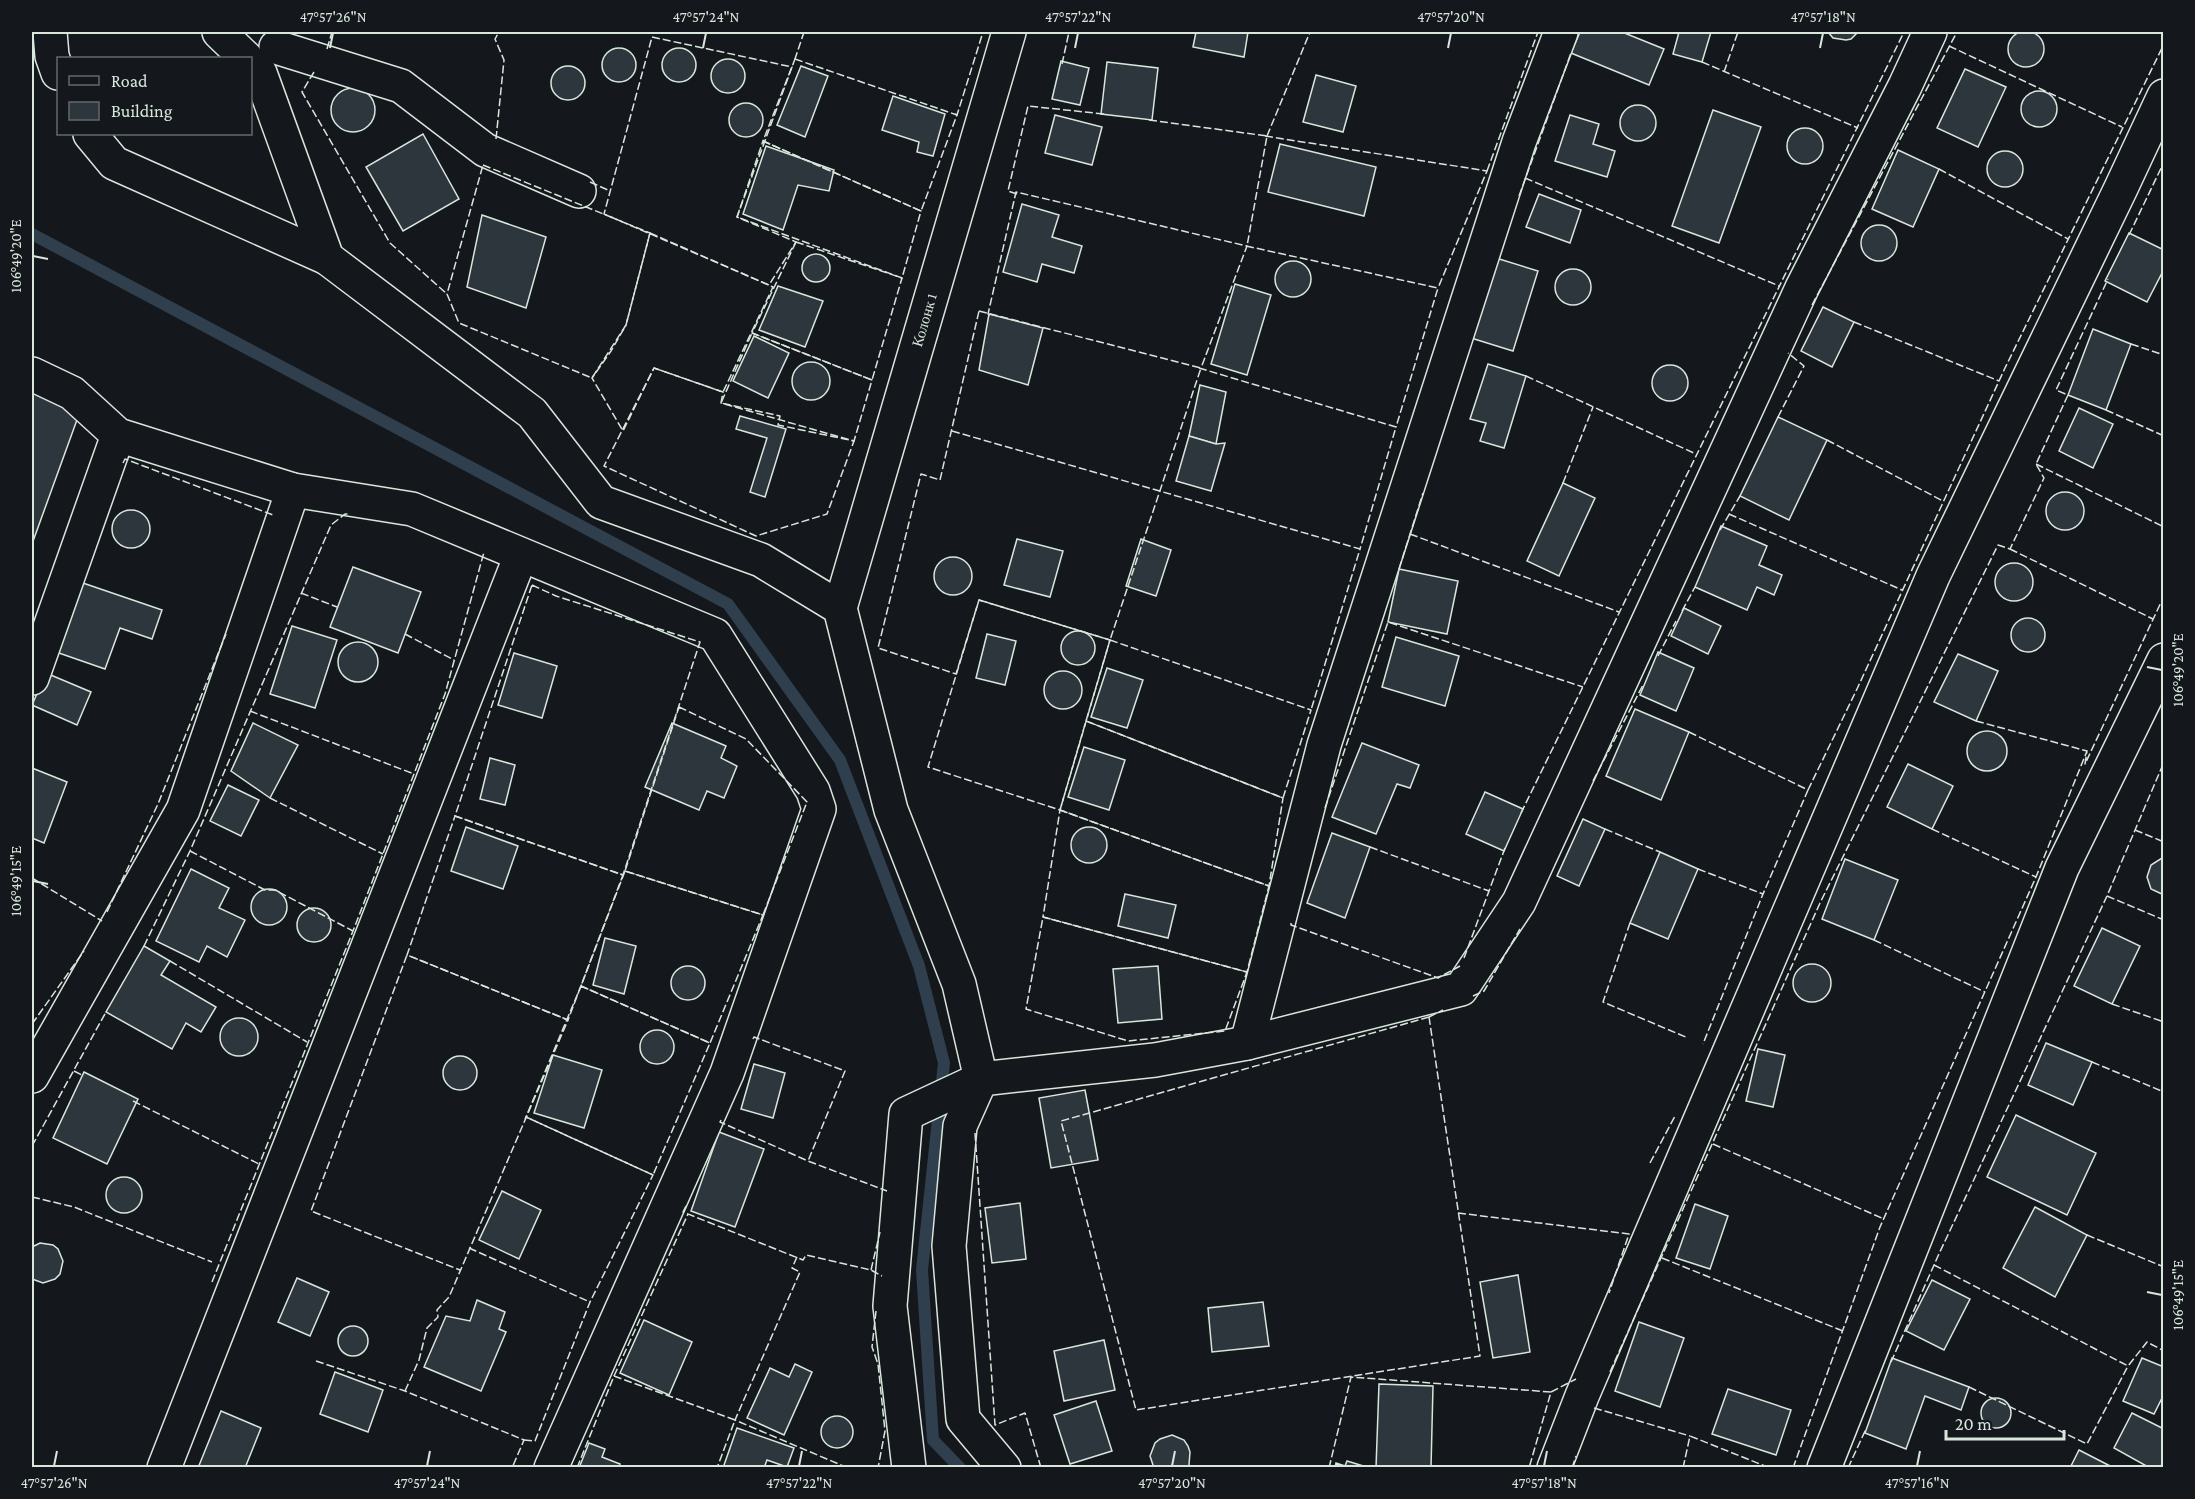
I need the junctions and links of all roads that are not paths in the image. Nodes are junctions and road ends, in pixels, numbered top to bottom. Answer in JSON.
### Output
{"nodes":[{"id":1,"x":50,"y":32,"type":"edge"},
{"id":2,"x":219,"y":32,"type":"edge"},
{"id":3,"x":1010,"y":32,"type":"edge"},
{"id":4,"x":1561,"y":32,"type":"edge"},
{"id":5,"x":1930,"y":32,"type":"edge"},
{"id":6,"x":263,"y":55,"type":"edge"},
{"id":7,"x":57,"y":70,"type":"edge"},
{"id":8,"x":2163,"y":96,"type":"edge"},
{"id":9,"x":91,"y":135,"type":"edge"},
{"id":10,"x":579,"y":191,"type":"dead end"},
{"id":11,"x":327,"y":258,"type":"junction"},
{"id":12,"x":32,"y":374,"type":"edge"},
{"id":13,"x":117,"y":435,"type":"junction"},
{"id":14,"x":293,"y":490,"type":"junction"},
{"id":15,"x":521,"y":555,"type":"junction"},
{"id":16,"x":840,"y":608,"type":"junction"},
{"id":17,"x":2163,"y":660,"type":"edge"},
{"id":18,"x":32,"y":678,"type":"edge"},
{"id":19,"x":1247,"y":1043,"type":"junction"},
{"id":20,"x":32,"y":1076,"type":"edge"},
{"id":21,"x":970,"y":1084,"type":"junction"},
{"id":22,"x":164,"y":1467,"type":"edge"},
{"id":23,"x":552,"y":1467,"type":"edge"},
{"id":24,"x":909,"y":1467,"type":"edge"},
{"id":25,"x":1004,"y":1467,"type":"edge"},
{"id":26,"x":1554,"y":1467,"type":"edge"},
{"id":27,"x":1824,"y":1467,"type":"edge"}],
"edges":[{"from":1,"to":7,"type":"street"},
{"from":2,"to":6,"type":"street"},
{"from":3,"to":16,"type":"street","name":"Колонк 1"},
{"from":4,"to":19,"type":"street"},
{"from":5,"to":19,"type":"street"},
{"from":6,"to":10,"type":"street"},
{"from":6,"to":11,"type":"street"},
{"from":8,"to":26,"type":"street"},
{"from":9,"to":11,"type":"street"},
{"from":11,"to":16,"type":"street"},
{"from":12,"to":13,"type":"street"},
{"from":13,"to":14,"type":"street"},
{"from":13,"to":18,"type":"street"},
{"from":14,"to":15,"type":"street"},
{"from":14,"to":20,"type":"street"},
{"from":15,"to":22,"type":"street"},
{"from":15,"to":23,"type":"street"},
{"from":16,"to":21,"type":"street"},
{"from":17,"to":27,"type":"street"},
{"from":19,"to":21,"type":"street"},
{"from":21,"to":24,"type":"street"},
{"from":21,"to":25,"type":"street"}]}
